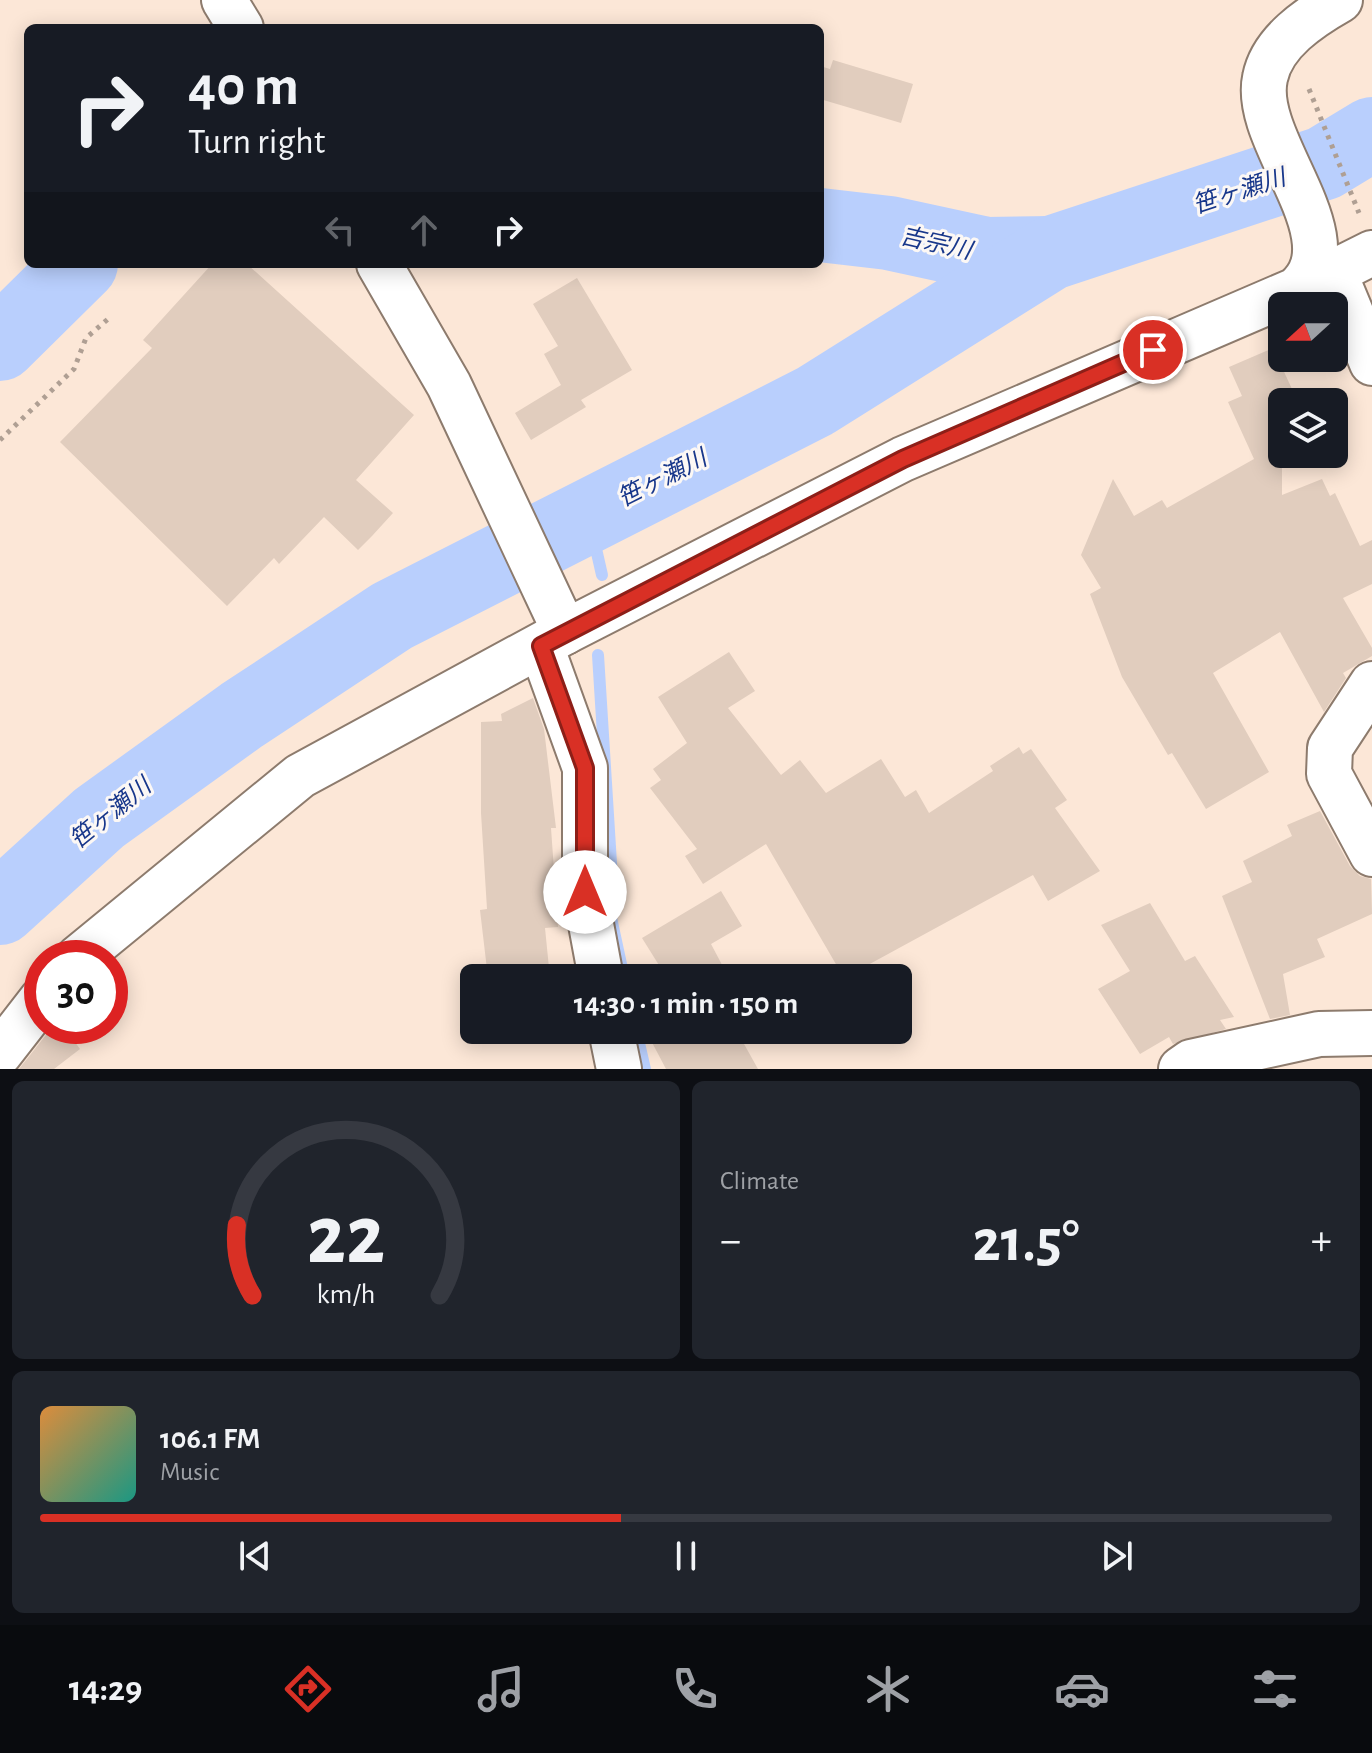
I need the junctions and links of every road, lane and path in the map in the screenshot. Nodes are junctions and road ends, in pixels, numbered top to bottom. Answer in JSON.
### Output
{"nodes":[{"id":1,"x":224,"y":0,"type":"edge"},
{"id":2,"x":1340,"y":0,"type":"edge"},
{"id":3,"x":239,"y":24,"type":"edge"},
{"id":4,"x":1307,"y":83,"type":"dead end"},
{"id":5,"x":1340,"y":252,"type":"edge"},
{"id":6,"x":381,"y":268,"type":"edge"},
{"id":7,"x":108,"y":319,"type":"dead end"},
{"id":8,"x":1372,"y":363,"type":"edge"},
{"id":9,"x":0,"y":440,"type":"edge"},
{"id":10,"x":553,"y":639,"type":"junction"},
{"id":11,"x":1372,"y":684,"type":"edge"},
{"id":12,"x":1372,"y":854,"type":"edge"},
{"id":13,"x":100,"y":940,"type":"edge"},
{"id":14,"x":598,"y":964,"type":"edge"},
{"id":15,"x":24,"y":1022,"type":"edge"},
{"id":16,"x":1372,"y":1033,"type":"edge"},
{"id":17,"x":614,"y":1044,"type":"edge"},
{"id":18,"x":0,"y":1053,"type":"edge"},
{"id":19,"x":619,"y":1069,"type":"edge"},
{"id":20,"x":1181,"y":1069,"type":"edge"}],
"edges":[{"from":1,"to":3,"type":"street"},
{"from":2,"to":5,"type":"street"},
{"from":4,"to":5,"type":"path"},
{"from":5,"to":8,"type":"street"},
{"from":5,"to":10,"type":"street"},
{"from":6,"to":10,"type":"street"},
{"from":7,"to":9,"type":"path"},
{"from":10,"to":13,"type":"street"},
{"from":10,"to":14,"type":"street"},
{"from":11,"to":12,"type":"street"},
{"from":15,"to":18,"type":"street"},
{"from":16,"to":20,"type":"street"},
{"from":17,"to":19,"type":"street"}]}
